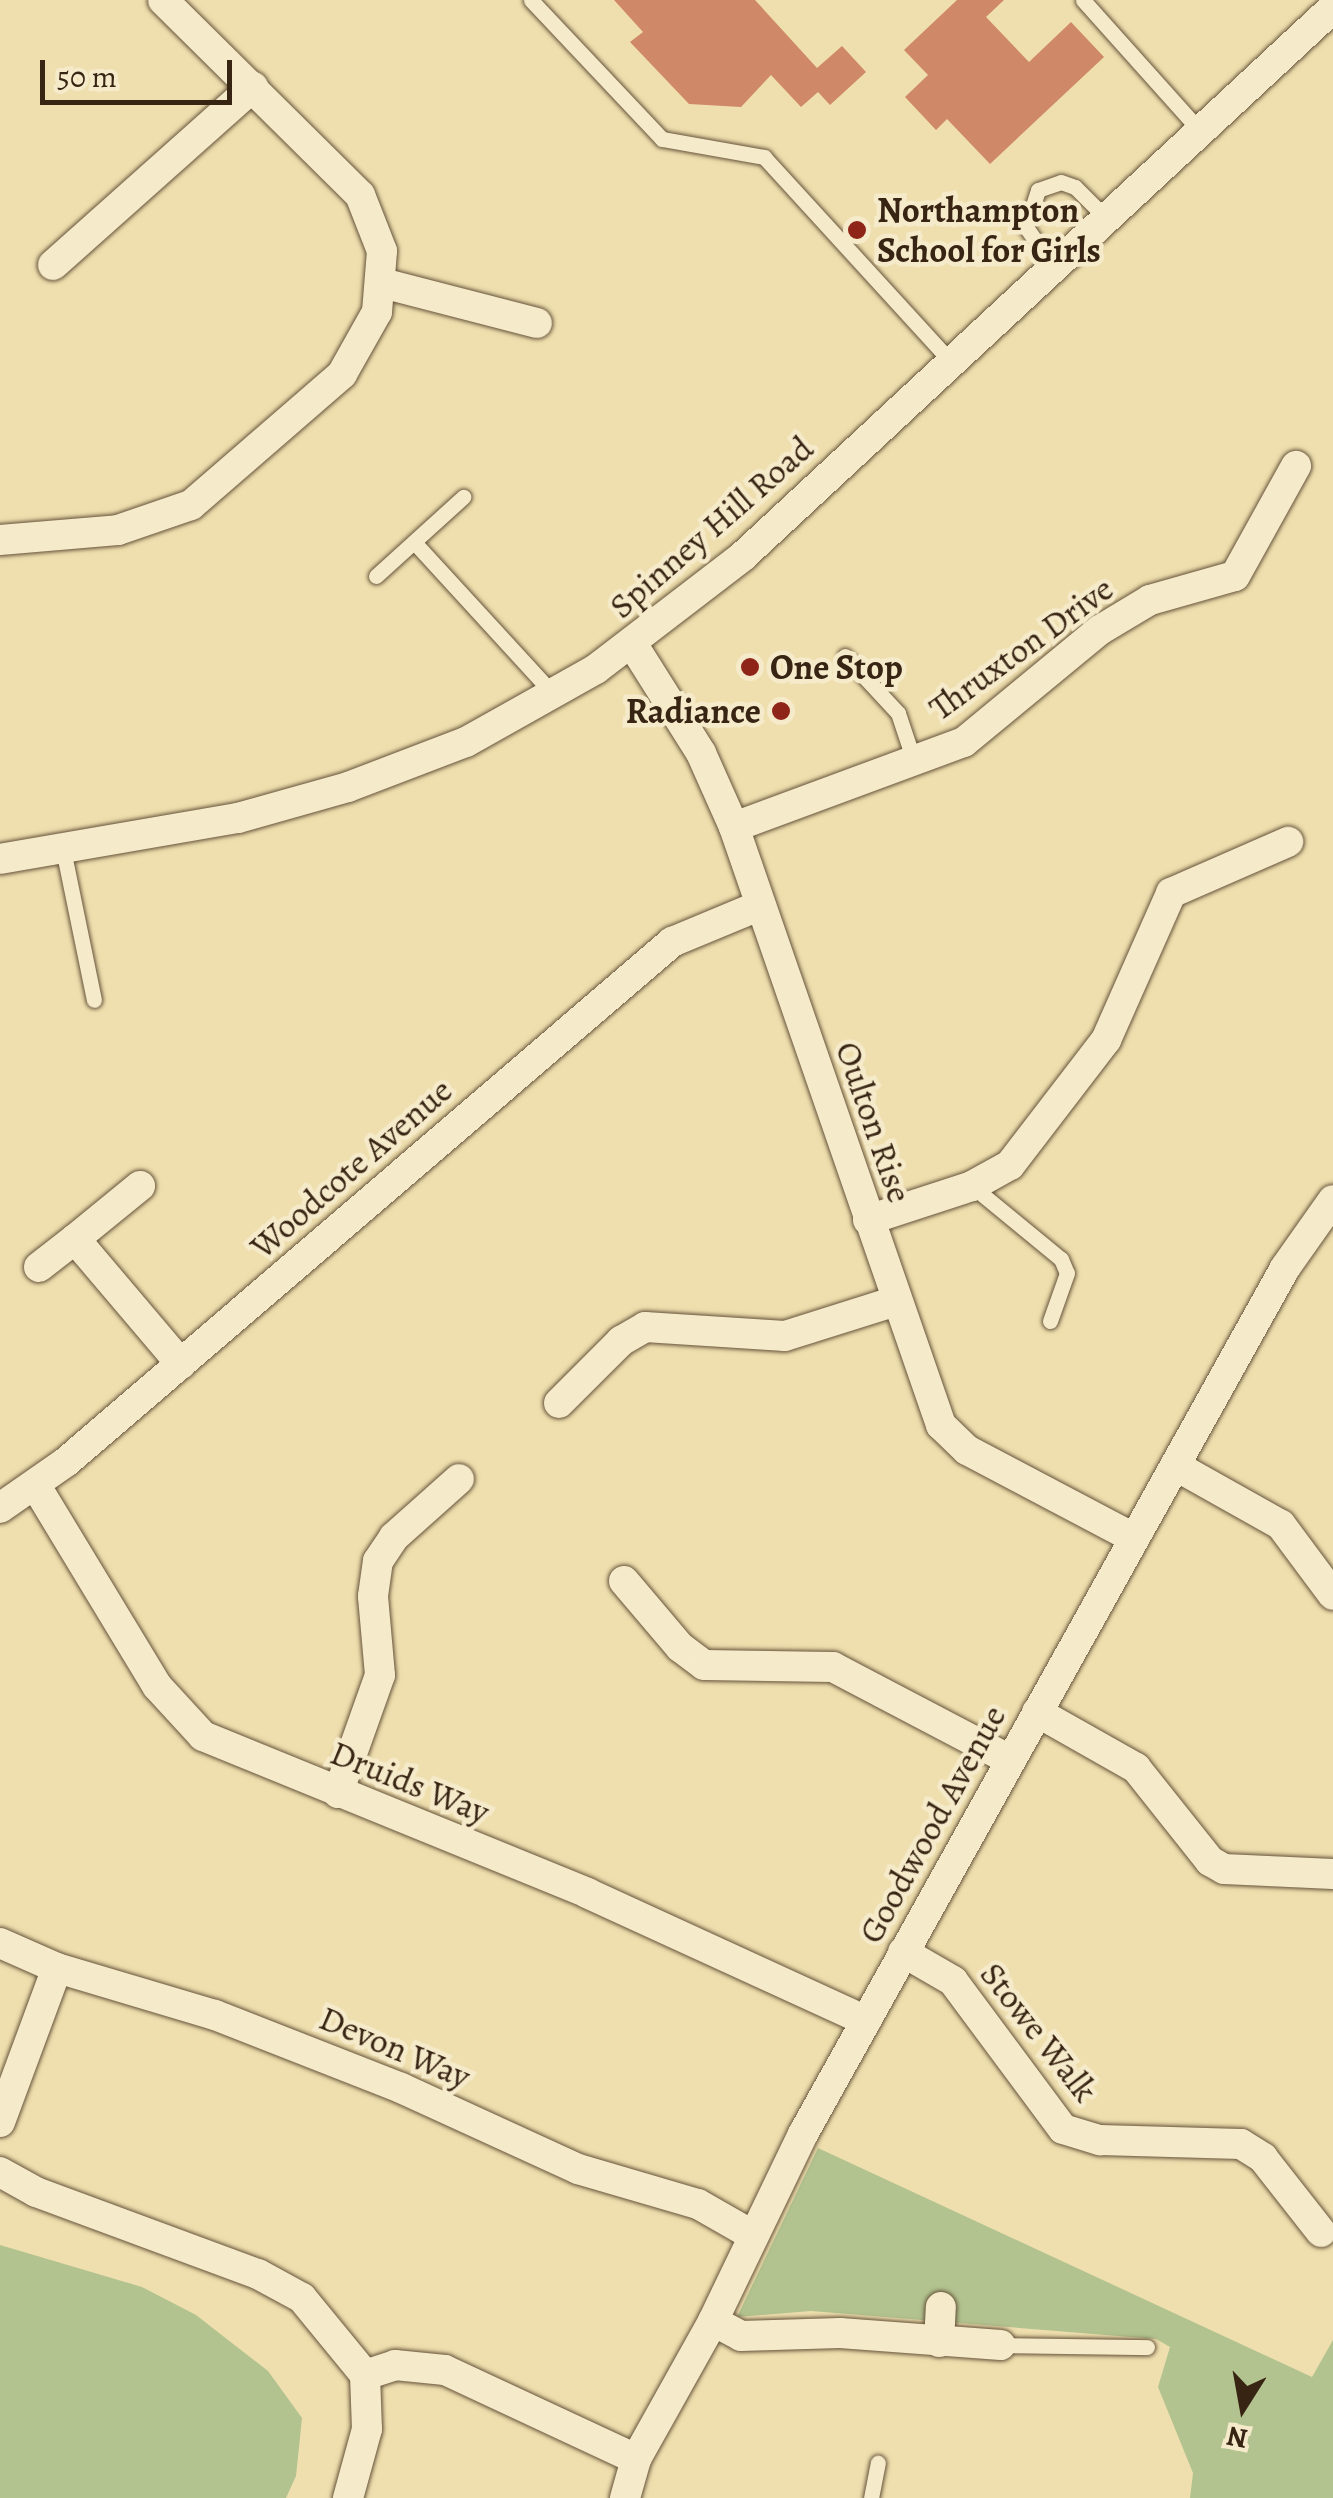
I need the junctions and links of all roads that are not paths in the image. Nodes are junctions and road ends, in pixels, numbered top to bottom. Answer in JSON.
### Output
{"nodes":[{"id":1,"x":163,"y":0,"type":"edge"},
{"id":2,"x":531,"y":0,"type":"edge"},
{"id":3,"x":1083,"y":0,"type":"edge"},
{"id":4,"x":1331,"y":14,"type":"edge"},
{"id":5,"x":254,"y":87,"type":"junction"},
{"id":6,"x":1201,"y":132,"type":"junction"},
{"id":7,"x":1107,"y":219,"type":"junction"},
{"id":8,"x":53,"y":265,"type":"dead end"},
{"id":9,"x":1054,"y":268,"type":"junction"},
{"id":10,"x":382,"y":283,"type":"junction"},
{"id":11,"x":537,"y":323,"type":"dead end"},
{"id":12,"x":952,"y":363,"type":"junction"},
{"id":13,"x":1296,"y":466,"type":"dead end"},
{"id":14,"x":463,"y":498,"type":"dead end"},
{"id":15,"x":0,"y":540,"type":"edge"},
{"id":16,"x":414,"y":542,"type":"junction"},
{"id":17,"x":376,"y":576,"type":"dead end"},
{"id":18,"x":633,"y":645,"type":"junction"},
{"id":19,"x":845,"y":656,"type":"dead end"},
{"id":20,"x":554,"y":694,"type":"junction"},
{"id":21,"x":915,"y":764,"type":"junction"},
{"id":22,"x":734,"y":827,"type":"junction"},
{"id":23,"x":1288,"y":842,"type":"dead end"},
{"id":24,"x":64,"y":849,"type":"junction"},
{"id":25,"x":0,"y":860,"type":"edge"},
{"id":26,"x":761,"y":905,"type":"junction"},
{"id":27,"x":94,"y":1000,"type":"dead end"},
{"id":28,"x":140,"y":1186,"type":"dead end"},
{"id":29,"x":972,"y":1186,"type":"junction"},
{"id":30,"x":1333,"y":1200,"type":"edge"},
{"id":31,"x":868,"y":1220,"type":"junction"},
{"id":32,"x":75,"y":1239,"type":"junction"},
{"id":33,"x":39,"y":1267,"type":"dead end"},
{"id":34,"x":896,"y":1301,"type":"junction"},
{"id":35,"x":1050,"y":1321,"type":"dead end"},
{"id":36,"x":180,"y":1364,"type":"junction"},
{"id":37,"x":560,"y":1403,"type":"dead end"},
{"id":38,"x":1176,"y":1466,"type":"junction"},
{"id":39,"x":460,"y":1478,"type":"dead end"},
{"id":40,"x":36,"y":1486,"type":"junction"},
{"id":41,"x":0,"y":1508,"type":"edge"},
{"id":42,"x":1134,"y":1538,"type":"junction"},
{"id":43,"x":624,"y":1581,"type":"dead end"},
{"id":44,"x":1333,"y":1595,"type":"edge"},
{"id":45,"x":1037,"y":1712,"type":"junction"},
{"id":46,"x":1010,"y":1760,"type":"junction"},
{"id":47,"x":338,"y":1793,"type":"junction"},
{"id":48,"x":1333,"y":1874,"type":"edge"},
{"id":49,"x":0,"y":1944,"type":"edge"},
{"id":50,"x":903,"y":1952,"type":"junction"},
{"id":51,"x":57,"y":1968,"type":"junction"},
{"id":52,"x":866,"y":2021,"type":"junction"},
{"id":53,"x":0,"y":2122,"type":"edge"},
{"id":54,"x":0,"y":2172,"type":"edge"},
{"id":55,"x":1320,"y":2232,"type":"dead end"},
{"id":56,"x":754,"y":2236,"type":"junction"},
{"id":57,"x":941,"y":2308,"type":"dead end"},
{"id":58,"x":713,"y":2321,"type":"junction"},
{"id":59,"x":940,"y":2342,"type":"junction"},
{"id":60,"x":1002,"y":2345,"type":"joint"},
{"id":61,"x":1147,"y":2347,"type":"dead end"},
{"id":62,"x":365,"y":2374,"type":"junction"},
{"id":63,"x":636,"y":2459,"type":"junction"},
{"id":64,"x":878,"y":2462,"type":"dead end"},
{"id":65,"x":348,"y":2498,"type":"edge"},
{"id":66,"x":625,"y":2498,"type":"edge"},
{"id":67,"x":870,"y":2498,"type":"edge"}],
"edges":[{"from":1,"to":5,"type":"street"},
{"from":2,"to":12,"type":"lane"},
{"from":3,"to":6,"type":"lane"},
{"from":4,"to":6,"type":"street","name":"Spinney Hill Road"},
{"from":5,"to":8,"type":"street"},
{"from":5,"to":10,"type":"street"},
{"from":6,"to":7,"type":"street","name":"Spinney Hill Road"},
{"from":7,"to":9,"type":"street","name":"Spinney Hill Road"},
{"from":7,"to":9,"type":"lane"},
{"from":9,"to":12,"type":"street","name":"Spinney Hill Road"},
{"from":10,"to":11,"type":"street"},
{"from":10,"to":15,"type":"street"},
{"from":12,"to":18,"type":"street","name":"Spinney Hill Road"},
{"from":13,"to":21,"type":"street","name":"Thruxton Drive"},
{"from":14,"to":16,"type":"lane"},
{"from":16,"to":17,"type":"lane"},
{"from":16,"to":20,"type":"lane"},
{"from":18,"to":20,"type":"street","name":"Spinney Hill Road"},
{"from":18,"to":22,"type":"street","name":"Oulton Rise"},
{"from":19,"to":21,"type":"lane"},
{"from":20,"to":24,"type":"street","name":"Spinney Hill Road"},
{"from":21,"to":22,"type":"street","name":"Thruxton Drive"},
{"from":22,"to":26,"type":"street","name":"Oulton Rise"},
{"from":23,"to":29,"type":"street"},
{"from":24,"to":25,"type":"street","name":"Spinney Hill Road"},
{"from":24,"to":27,"type":"lane"},
{"from":26,"to":31,"type":"street","name":"Oulton Rise"},
{"from":26,"to":36,"type":"street","name":"Woodcote Avenue"},
{"from":28,"to":32,"type":"street"},
{"from":29,"to":31,"type":"street"},
{"from":29,"to":35,"type":"lane"},
{"from":30,"to":38,"type":"street","name":"Goodwood Avenue"},
{"from":31,"to":34,"type":"street","name":"Oulton Rise"},
{"from":32,"to":33,"type":"street"},
{"from":32,"to":36,"type":"street"},
{"from":34,"to":37,"type":"street"},
{"from":34,"to":42,"type":"street","name":"Oulton Rise"},
{"from":36,"to":40,"type":"street","name":"Woodcote Avenue"},
{"from":38,"to":42,"type":"street","name":"Goodwood Avenue"},
{"from":38,"to":44,"type":"street"},
{"from":39,"to":47,"type":"street"},
{"from":40,"to":41,"type":"street","name":"Woodcote Avenue"},
{"from":40,"to":47,"type":"street","name":"Druids Way"},
{"from":42,"to":45,"type":"street","name":"Goodwood Avenue"},
{"from":43,"to":46,"type":"street"},
{"from":45,"to":46,"type":"street","name":"Goodwood Avenue"},
{"from":45,"to":48,"type":"street"},
{"from":46,"to":50,"type":"street","name":"Goodwood Avenue"},
{"from":47,"to":52,"type":"street","name":"Druids Way"},
{"from":49,"to":51,"type":"street","name":"Devon Way"},
{"from":50,"to":52,"type":"street","name":"Goodwood Avenue"},
{"from":50,"to":55,"type":"street","name":"Stowe Walk"},
{"from":51,"to":53,"type":"street"},
{"from":51,"to":56,"type":"street","name":"Devon Way"},
{"from":52,"to":56,"type":"street","name":"Goodwood Avenue"},
{"from":54,"to":62,"type":"street"},
{"from":56,"to":58,"type":"street","name":"Goodwood Avenue"},
{"from":57,"to":59,"type":"street"},
{"from":58,"to":59,"type":"street"},
{"from":58,"to":63,"type":"street","name":"Goodwood Avenue"},
{"from":59,"to":60,"type":"street"},
{"from":60,"to":61,"type":"lane"},
{"from":62,"to":63,"type":"street"},
{"from":62,"to":65,"type":"street"},
{"from":63,"to":66,"type":"street","name":"Goodwood Avenue"},
{"from":64,"to":67,"type":"lane"}]}
